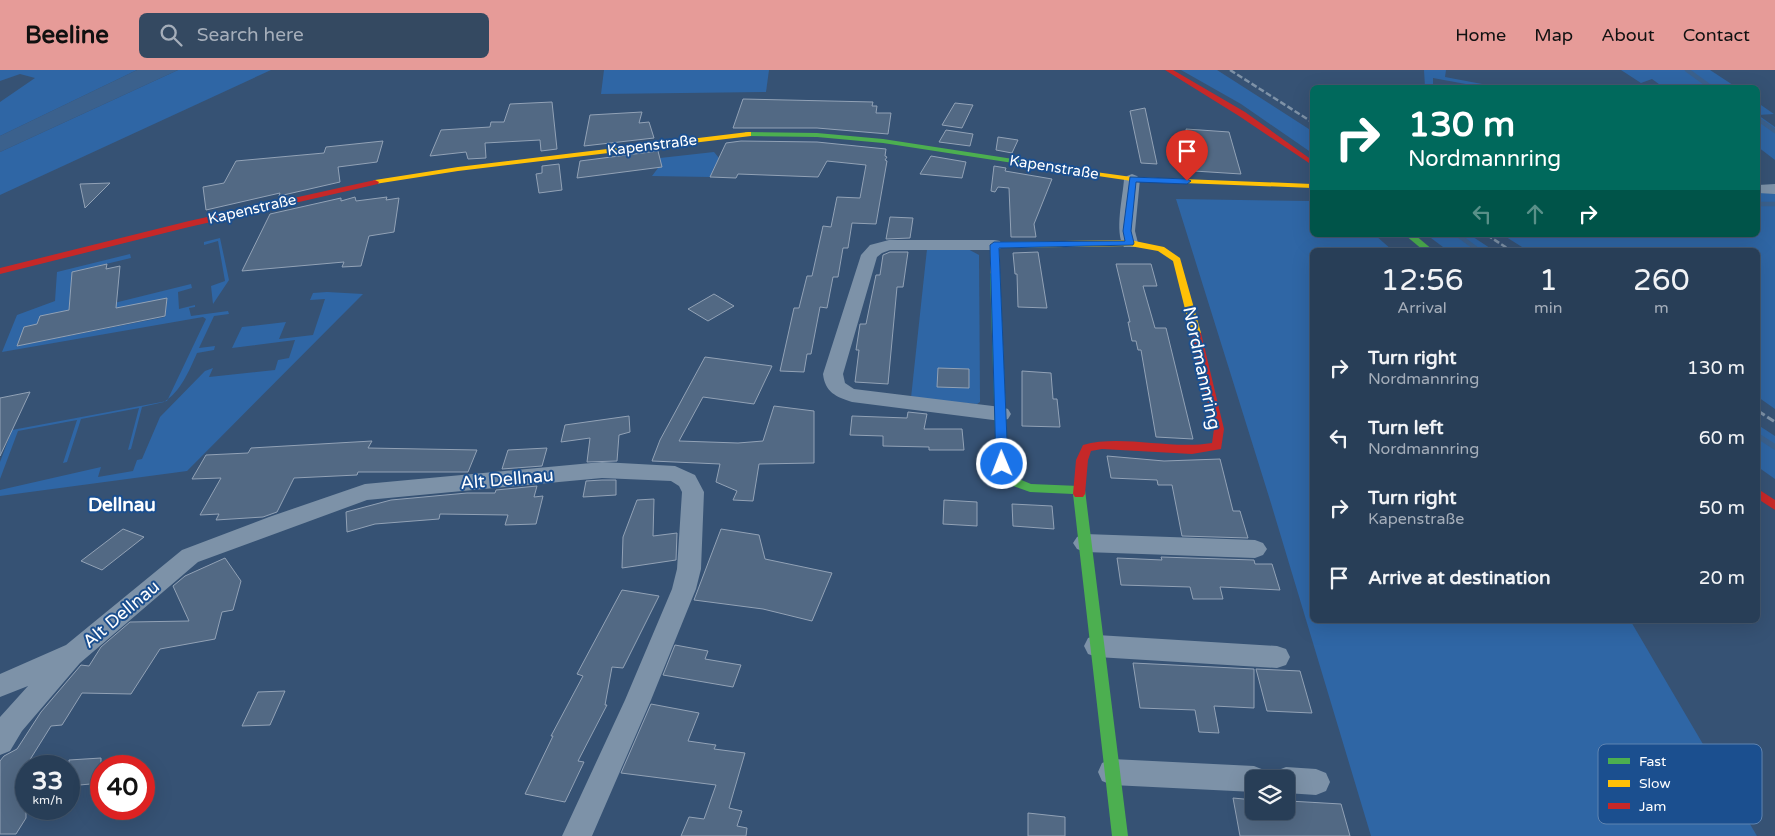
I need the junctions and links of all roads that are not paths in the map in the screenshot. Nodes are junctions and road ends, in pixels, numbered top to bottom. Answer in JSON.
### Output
{"nodes":[{"id":1,"x":1168,"y":70,"type":"edge"},
{"id":2,"x":1310,"y":163,"type":"edge"},
{"id":3,"x":1132,"y":179,"type":"junction"},
{"id":4,"x":1310,"y":186,"type":"edge"},
{"id":5,"x":1760,"y":189,"type":"edge"},
{"id":6,"x":1775,"y":189,"type":"edge"},
{"id":7,"x":1412,"y":237,"type":"edge"},
{"id":8,"x":1130,"y":243,"type":"junction"},
{"id":9,"x":994,"y":245,"type":"junction"},
{"id":10,"x":1426,"y":248,"type":"edge"},
{"id":11,"x":0,"y":271,"type":"edge"},
{"id":12,"x":1001,"y":414,"type":"junction"},
{"id":13,"x":1078,"y":490,"type":"junction"},
{"id":14,"x":1760,"y":495,"type":"edge"},
{"id":15,"x":1775,"y":506,"type":"edge"},
{"id":16,"x":1085,"y":543,"type":"junction"},
{"id":17,"x":1255,"y":549,"type":"dead end"},
{"id":18,"x":1097,"y":646,"type":"junction"},
{"id":19,"x":75,"y":653,"type":"junction"},
{"id":20,"x":1276,"y":657,"type":"dead end"},
{"id":21,"x":0,"y":686,"type":"edge"},
{"id":22,"x":4,"y":724,"type":"edge"},
{"id":23,"x":1112,"y":772,"type":"junction"},
{"id":24,"x":1245,"y":779,"type":"edge"},
{"id":25,"x":1295,"y":781,"type":"edge"},
{"id":26,"x":1316,"y":782,"type":"dead end"},
{"id":27,"x":578,"y":836,"type":"edge"},
{"id":28,"x":1120,"y":836,"type":"edge"}],
"edges":[{"from":1,"to":2,"type":"street"},
{"from":3,"to":4,"type":"street","name":"Kapenstraße"},
{"from":3,"to":8,"type":"street"},
{"from":3,"to":11,"type":"street","name":"Kapenstraße"},
{"from":5,"to":6,"type":"street"},
{"from":7,"to":10,"type":"street"},
{"from":8,"to":9,"type":"street","name":"Nordmannring"},
{"from":8,"to":13,"type":"street","name":"Nordmannring"},
{"from":9,"to":12,"type":"street"},
{"from":9,"to":12,"type":"street"},
{"from":12,"to":13,"type":"street"},
{"from":13,"to":16,"type":"street","name":"Nordmannring"},
{"from":14,"to":15,"type":"street"},
{"from":16,"to":17,"type":"street"},
{"from":16,"to":18,"type":"street","name":"Nordmannring"},
{"from":18,"to":20,"type":"street"},
{"from":18,"to":23,"type":"street","name":"Nordmannring"},
{"from":19,"to":21,"type":"street","name":"Alt Dellnau"},
{"from":19,"to":22,"type":"street"},
{"from":19,"to":27,"type":"street","name":"Alt Dellnau"},
{"from":23,"to":24,"type":"street"},
{"from":23,"to":28,"type":"street","name":"Nordmannring"},
{"from":25,"to":26,"type":"street"}]}
